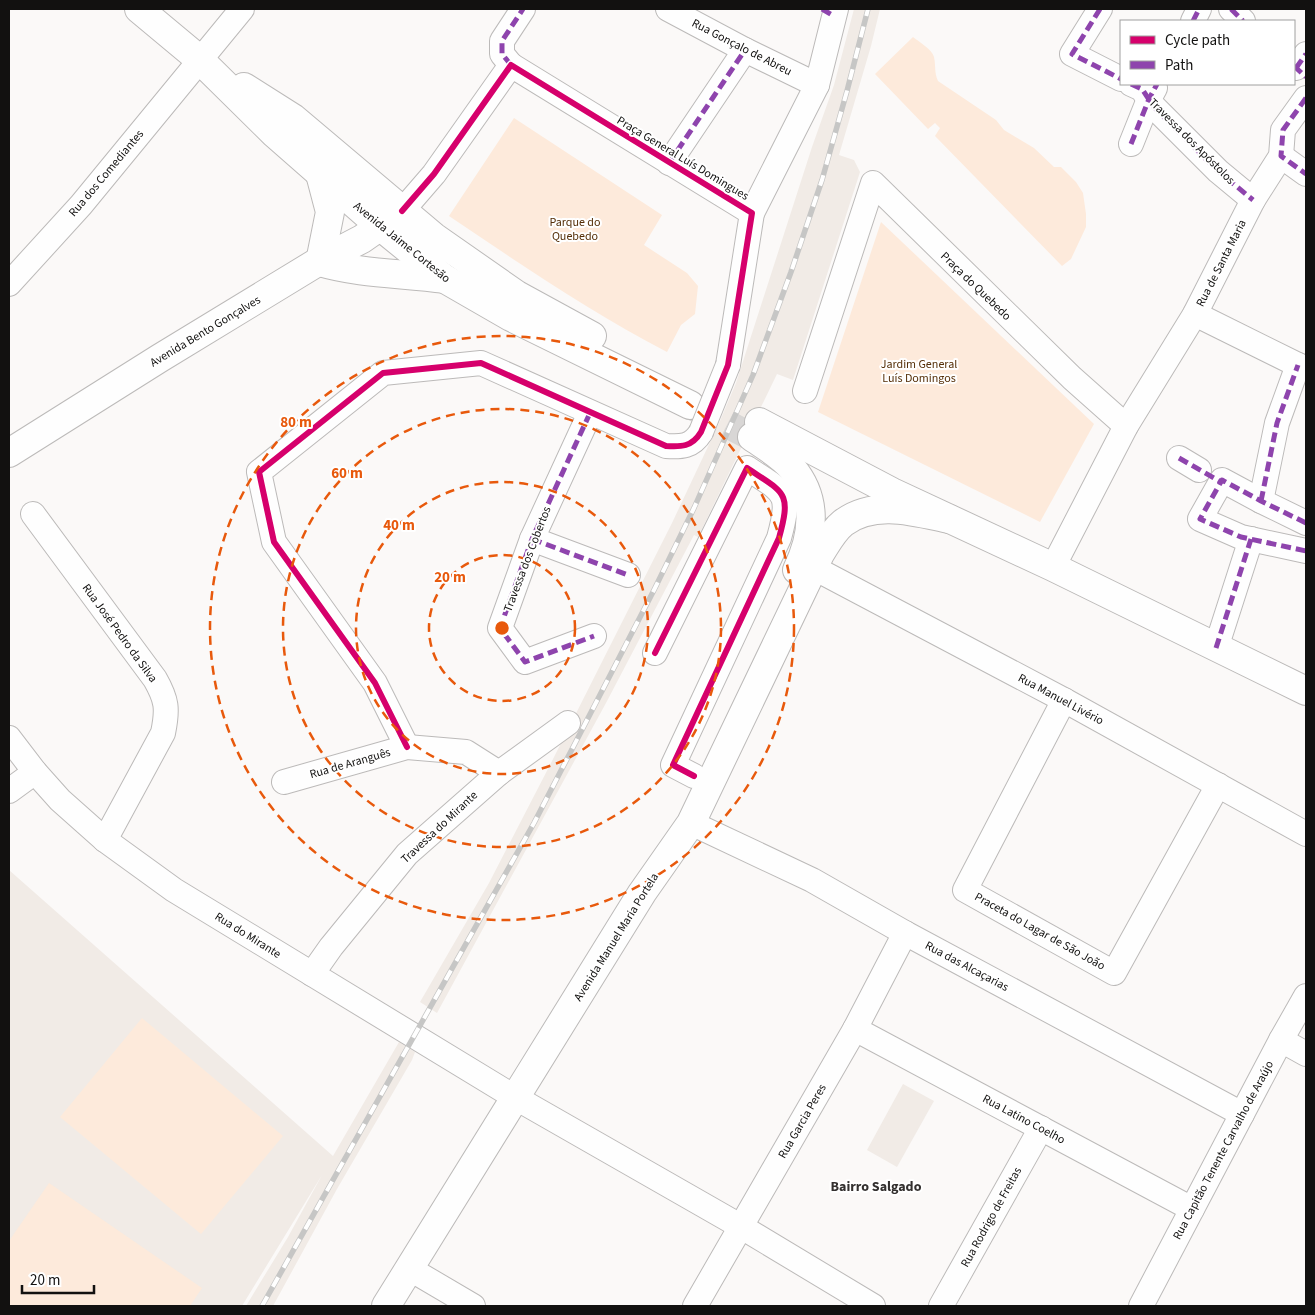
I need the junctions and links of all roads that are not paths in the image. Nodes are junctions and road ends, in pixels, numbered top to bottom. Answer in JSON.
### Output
{"nodes":[{"id":1,"x":139,"y":9,"type":"edge"},
{"id":2,"x":242,"y":9,"type":"edge"},
{"id":3,"x":523,"y":9,"type":"edge"},
{"id":4,"x":668,"y":9,"type":"edge"},
{"id":5,"x":1100,"y":9,"type":"edge"},
{"id":6,"x":1231,"y":9,"type":"edge"},
{"id":7,"x":830,"y":11,"type":"edge"},
{"id":8,"x":1242,"y":20,"type":"edge"},
{"id":9,"x":745,"y":50,"type":"junction"},
{"id":10,"x":199,"y":59,"type":"junction"},
{"id":11,"x":511,"y":65,"type":"junction"},
{"id":12,"x":1120,"y":78,"type":"edge"},
{"id":13,"x":817,"y":85,"type":"junction"},
{"id":14,"x":1146,"y":89,"type":"edge"},
{"id":15,"x":1306,"y":98,"type":"edge"},
{"id":16,"x":1131,"y":144,"type":"dead end"},
{"id":17,"x":1282,"y":156,"type":"junction"},
{"id":18,"x":669,"y":163,"type":"junction"},
{"id":19,"x":320,"y":174,"type":"junction"},
{"id":20,"x":1306,"y":174,"type":"edge"},
{"id":21,"x":1253,"y":200,"type":"junction"},
{"id":22,"x":752,"y":213,"type":"junction"},
{"id":23,"x":391,"y":219,"type":"junction"},
{"id":24,"x":320,"y":262,"type":"junction"},
{"id":25,"x":445,"y":279,"type":"junction"},
{"id":26,"x":9,"y":284,"type":"edge"},
{"id":27,"x":1195,"y":314,"type":"junction"},
{"id":28,"x":1302,"y":367,"type":"edge"},
{"id":29,"x":805,"y":391,"type":"dead end"},
{"id":30,"x":590,"y":412,"type":"junction"},
{"id":31,"x":1126,"y":426,"type":"junction"},
{"id":32,"x":9,"y":453,"type":"edge"},
{"id":33,"x":1261,"y":501,"type":"junction"},
{"id":34,"x":33,"y":514,"type":"dead end"},
{"id":35,"x":949,"y":519,"type":"junction"},
{"id":36,"x":1306,"y":523,"type":"edge"},
{"id":37,"x":1251,"y":539,"type":"junction"},
{"id":38,"x":532,"y":540,"type":"junction"},
{"id":39,"x":1306,"y":551,"type":"edge"},
{"id":40,"x":817,"y":561,"type":"junction"},
{"id":41,"x":1053,"y":567,"type":"junction"},
{"id":42,"x":628,"y":575,"type":"dead end"},
{"id":43,"x":594,"y":636,"type":"dead end"},
{"id":44,"x":1216,"y":648,"type":"junction"},
{"id":45,"x":655,"y":653,"type":"dead end"},
{"id":46,"x":1306,"y":690,"type":"edge"},
{"id":47,"x":1064,"y":700,"type":"junction"},
{"id":48,"x":568,"y":723,"type":"dead end"},
{"id":49,"x":9,"y":738,"type":"edge"},
{"id":50,"x":407,"y":747,"type":"junction"},
{"id":51,"x":35,"y":772,"type":"junction"},
{"id":52,"x":499,"y":774,"type":"junction"},
{"id":53,"x":694,"y":776,"type":"junction"},
{"id":54,"x":284,"y":782,"type":"dead end"},
{"id":55,"x":1218,"y":785,"type":"junction"},
{"id":56,"x":9,"y":790,"type":"edge"},
{"id":57,"x":690,"y":822,"type":"junction"},
{"id":58,"x":1306,"y":834,"type":"edge"},
{"id":59,"x":105,"y":840,"type":"junction"},
{"id":60,"x":642,"y":893,"type":"junction"},
{"id":61,"x":905,"y":933,"type":"junction"},
{"id":62,"x":312,"y":974,"type":"junction"},
{"id":63,"x":1306,"y":996,"type":"edge"},
{"id":64,"x":856,"y":1029,"type":"junction"},
{"id":65,"x":1281,"y":1040,"type":"junction"},
{"id":66,"x":1306,"y":1054,"type":"edge"},
{"id":67,"x":516,"y":1098,"type":"junction"},
{"id":68,"x":1242,"y":1114,"type":"junction"},
{"id":69,"x":1041,"y":1128,"type":"junction"},
{"id":70,"x":1192,"y":1210,"type":"junction"},
{"id":71,"x":740,"y":1226,"type":"junction"},
{"id":72,"x":410,"y":1269,"type":"junction"},
{"id":73,"x":386,"y":1306,"type":"edge"},
{"id":74,"x":473,"y":1306,"type":"edge"},
{"id":75,"x":695,"y":1306,"type":"edge"},
{"id":76,"x":873,"y":1306,"type":"edge"},
{"id":77,"x":941,"y":1306,"type":"edge"},
{"id":78,"x":1141,"y":1306,"type":"edge"}],
"edges":[{"from":1,"to":10,"type":"main road","name":"Avenida Jaime Cortesão"},
{"from":2,"to":10,"type":"street","name":"Rua dos Comediantes"},
{"from":3,"to":11,"type":"street"},
{"from":4,"to":9,"type":"street","name":"Rua Gonçalo de Abreu"},
{"from":5,"to":12,"type":"street"},
{"from":6,"to":8,"type":"street"},
{"from":7,"to":13,"type":"street"},
{"from":9,"to":13,"type":"street","name":"Rua Gonçalo de Abreu"},
{"from":9,"to":18,"type":"street"},
{"from":10,"to":19,"type":"main road","name":"Avenida Jaime Cortesão"},
{"from":10,"to":23,"type":"main road","name":"Avenida Jaime Cortesão"},
{"from":10,"to":26,"type":"street","name":"Rua dos Comediantes"},
{"from":11,"to":18,"type":"street","name":"Praça General Luís Domingues"},
{"from":11,"to":23,"type":"street"},
{"from":13,"to":22,"type":"street"},
{"from":14,"to":16,"type":"street"},
{"from":14,"to":21,"type":"street","name":"Travessa dos Apóstolos"},
{"from":15,"to":17,"type":"street"},
{"from":17,"to":20,"type":"street"},
{"from":17,"to":21,"type":"street","name":"Rua de Santa Maria"},
{"from":18,"to":22,"type":"street","name":"Praça General Luís Domingues"},
{"from":19,"to":23,"type":"main road","name":"Avenida Jaime Cortesão"},
{"from":19,"to":24,"type":"main road"},
{"from":21,"to":27,"type":"street","name":"Rua de Santa Maria"},
{"from":22,"to":30,"type":"street","name":"Praça General Luís Domingues","bridge":true},
{"from":23,"to":24,"type":"main road","name":"Avenida Bento Gonçalves"},
{"from":23,"to":25,"type":"main road","name":"Avenida Jaime Cortesão"},
{"from":23,"to":25,"type":"main road","name":"Avenida Jaime Cortesão"},
{"from":24,"to":25,"type":"main road"},
{"from":24,"to":32,"type":"main road","name":"Avenida Bento Gonçalves"},
{"from":27,"to":28,"type":"street"},
{"from":27,"to":31,"type":"street","name":"Rua de Santa Maria"},
{"from":28,"to":33,"type":"street"},
{"from":29,"to":31,"type":"street","name":"Praça do Quebedo"},
{"from":30,"to":38,"type":"street","name":"Travessa dos Cobertos"},
{"from":30,"to":50,"type":"street","name":"Praça General Luís Domingues"},
{"from":31,"to":41,"type":"street"},
{"from":33,"to":36,"type":"street"},
{"from":33,"to":37,"type":"street"},
{"from":34,"to":59,"type":"street","name":"Rua José Pedro da Silva"},
{"from":35,"to":40,"type":"main road","name":"Avenida Manuel Maria Portela"},
{"from":35,"to":41,"type":"main road"},
{"from":35,"to":53,"type":"main road"},
{"from":37,"to":39,"type":"street"},
{"from":37,"to":44,"type":"street"},
{"from":38,"to":42,"type":"street"},
{"from":38,"to":43,"type":"street","name":"Travessa dos Cobertos"},
{"from":40,"to":47,"type":"street","name":"Rua Manuel Livério"},
{"from":40,"to":57,"type":"main road","name":"Avenida Manuel Maria Portela"},
{"from":41,"to":44,"type":"main road"},
{"from":44,"to":46,"type":"main road"},
{"from":45,"to":53,"type":"street"},
{"from":47,"to":55,"type":"street","name":"Rua Manuel Livério"},
{"from":47,"to":55,"type":"street","name":"Praceta do Lagar de São João"},
{"from":48,"to":52,"type":"street","name":"Travessa do Mirante"},
{"from":49,"to":51,"type":"street","name":"Rua do Mirante"},
{"from":50,"to":52,"type":"street","name":"Rua de Aranguês"},
{"from":50,"to":54,"type":"street","name":"Rua de Aranguês"},
{"from":51,"to":56,"type":"street"},
{"from":51,"to":59,"type":"street","name":"Rua do Mirante"},
{"from":52,"to":62,"type":"street","name":"Travessa do Mirante"},
{"from":53,"to":60,"type":"main road"},
{"from":55,"to":58,"type":"street","name":"Rua Manuel Livério"},
{"from":57,"to":60,"type":"main road","name":"Avenida Manuel Maria Portela"},
{"from":57,"to":61,"type":"street","name":"Rua das Alcaçarias"},
{"from":59,"to":62,"type":"street","name":"Rua do Mirante"},
{"from":60,"to":67,"type":"main road","name":"Avenida Manuel Maria Portela"},
{"from":61,"to":64,"type":"street","name":"Rua Garcia Peres"},
{"from":61,"to":68,"type":"street","name":"Rua das Alcaçarias"},
{"from":62,"to":67,"type":"street","name":"Rua do Mirante"},
{"from":63,"to":65,"type":"street","name":"Rua Capitão Tenente Carvalho de Araújo"},
{"from":64,"to":69,"type":"street","name":"Rua Latino Coelho"},
{"from":64,"to":71,"type":"street","name":"Rua Garcia Peres"},
{"from":65,"to":66,"type":"street"},
{"from":65,"to":68,"type":"street","name":"Rua Capitão Tenente Carvalho de Araújo"},
{"from":67,"to":71,"type":"street","name":"Rua do Mirante"},
{"from":67,"to":72,"type":"main road","name":"Avenida Manuel Maria Portela"},
{"from":68,"to":70,"type":"street","name":"Rua Capitão Tenente Carvalho de Araújo"},
{"from":69,"to":70,"type":"street","name":"Rua Latino Coelho"},
{"from":69,"to":77,"type":"street","name":"Rua Rodrigo de Freitas"},
{"from":70,"to":78,"type":"street","name":"Rua Capitão Tenente Carvalho de Araújo"},
{"from":71,"to":75,"type":"street","name":"Rua Garcia Peres"},
{"from":71,"to":76,"type":"street","name":"Rua do Mirante"},
{"from":72,"to":73,"type":"main road","name":"Avenida Manuel Maria Portela"},
{"from":72,"to":74,"type":"street"}]}
